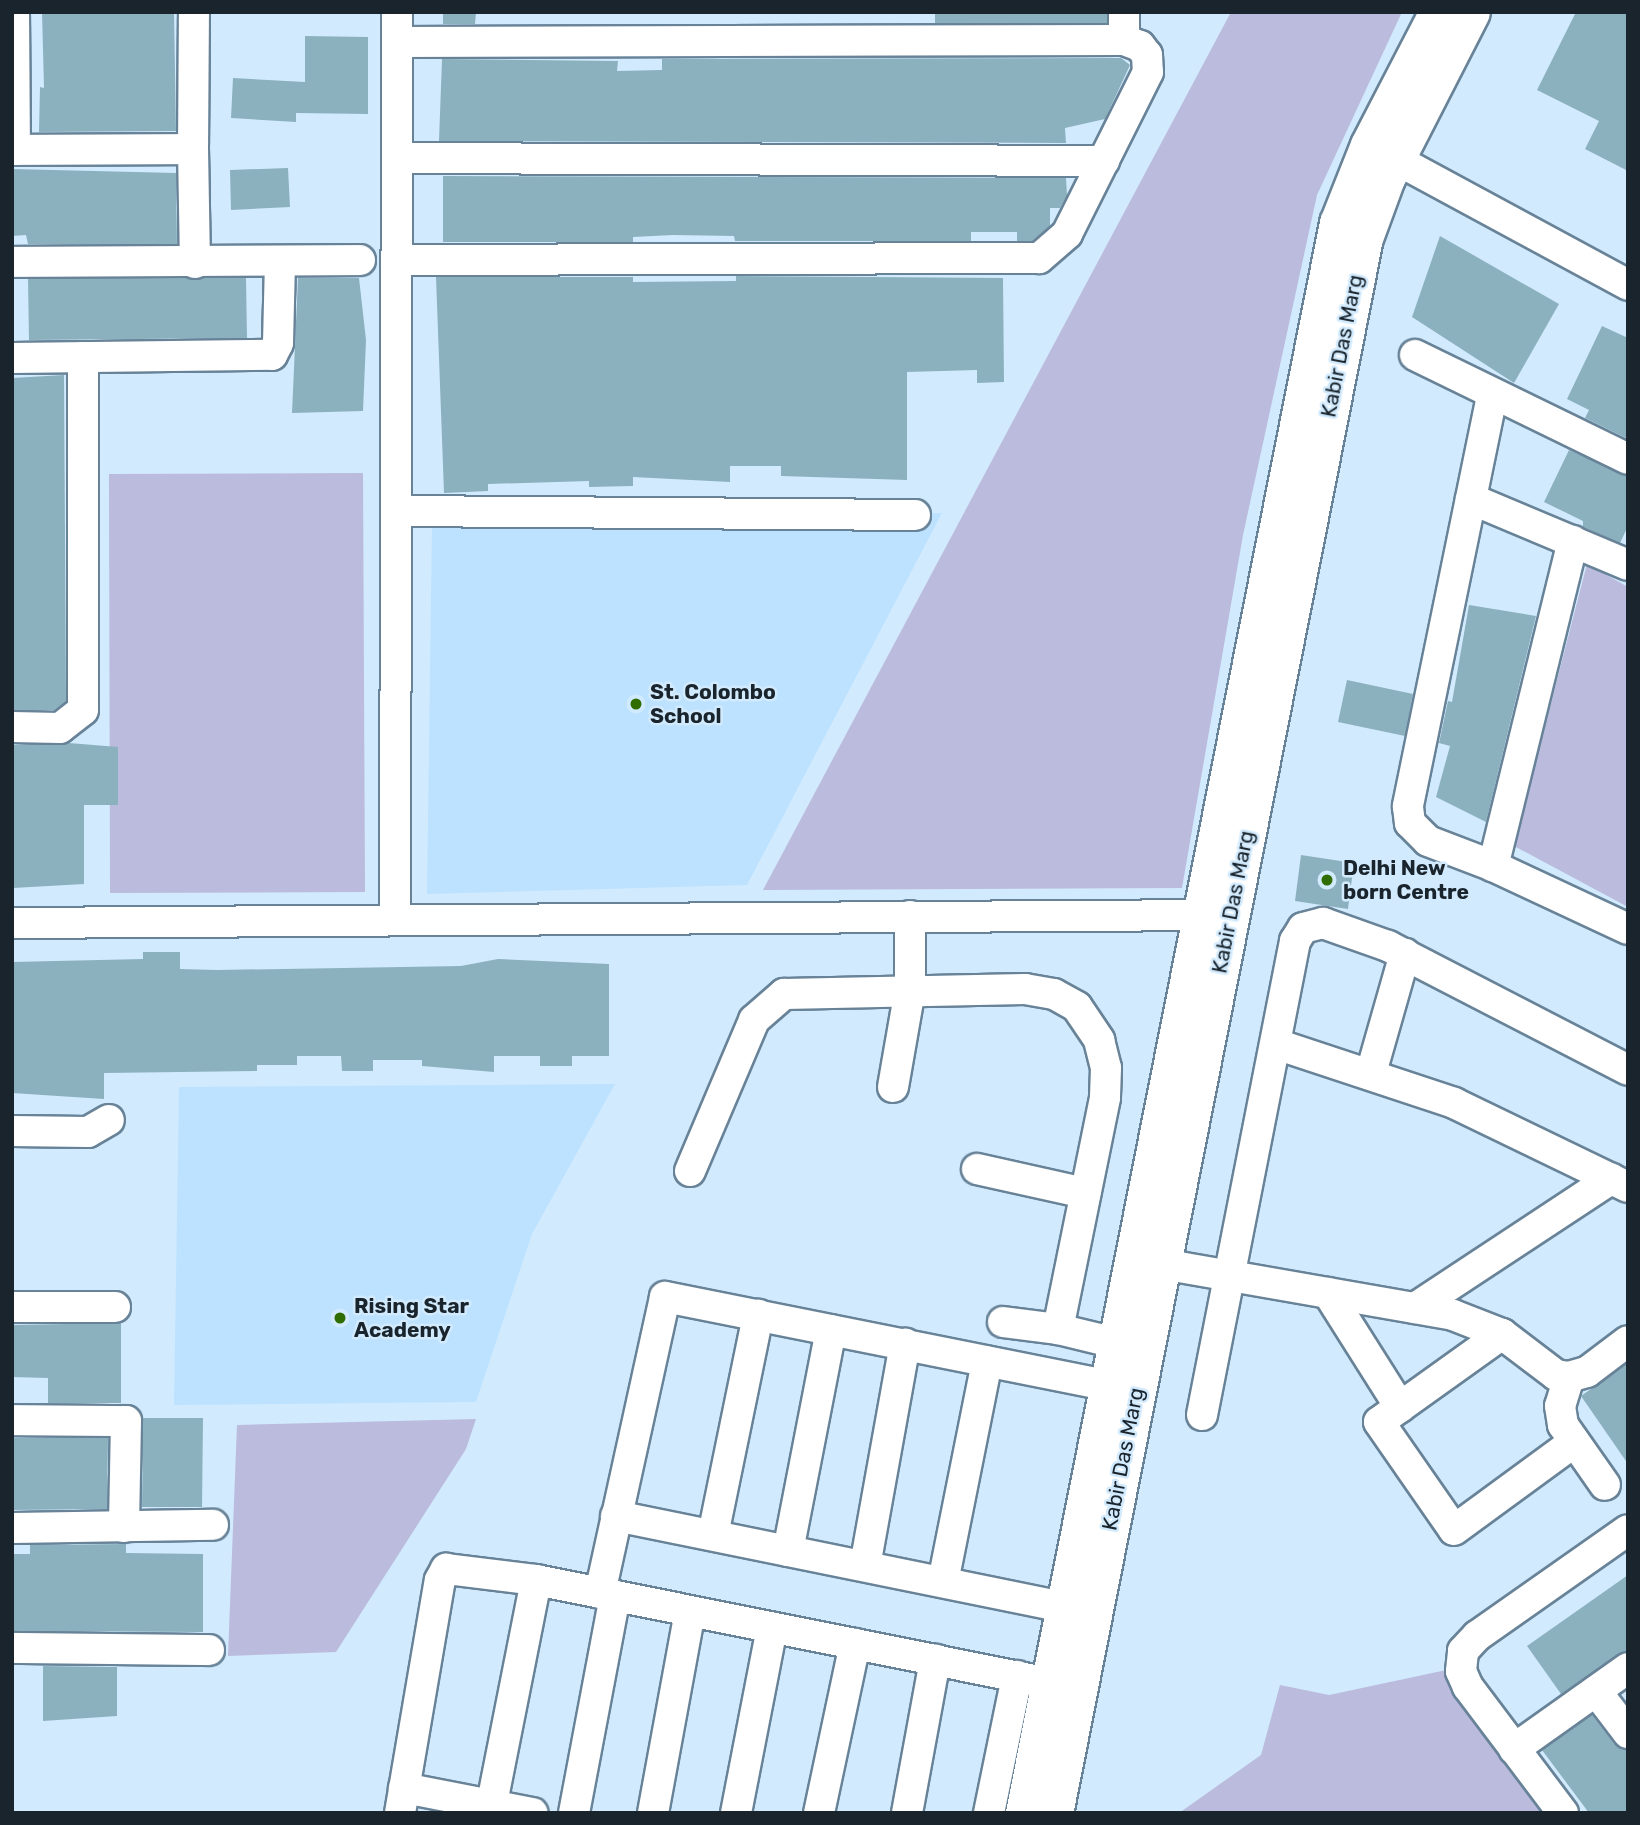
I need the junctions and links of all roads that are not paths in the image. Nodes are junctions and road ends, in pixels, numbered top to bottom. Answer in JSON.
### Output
{"nodes":[{"id":1,"x":14,"y":12,"type":"edge"},
{"id":2,"x":194,"y":12,"type":"edge"},
{"id":3,"x":397,"y":12,"type":"edge"},
{"id":4,"x":1438,"y":12,"type":"edge"},
{"id":5,"x":1471,"y":12,"type":"edge"},
{"id":6,"x":1124,"y":26,"type":"edge"},
{"id":7,"x":397,"y":42,"type":"junction"},
{"id":8,"x":193,"y":149,"type":"junction"},
{"id":9,"x":13,"y":150,"type":"edge"},
{"id":10,"x":1382,"y":152,"type":"junction"},
{"id":11,"x":398,"y":158,"type":"junction"},
{"id":12,"x":1104,"y":161,"type":"junction"},
{"id":13,"x":360,"y":260,"type":"dead end"},
{"id":14,"x":398,"y":260,"type":"junction"},
{"id":15,"x":12,"y":262,"type":"edge"},
{"id":16,"x":281,"y":262,"type":"junction"},
{"id":17,"x":194,"y":264,"type":"junction"},
{"id":18,"x":1628,"y":285,"type":"edge"},
{"id":19,"x":1415,"y":355,"type":"dead end"},
{"id":20,"x":83,"y":357,"type":"junction"},
{"id":21,"x":12,"y":358,"type":"edge"},
{"id":22,"x":1492,"y":396,"type":"junction"},
{"id":23,"x":1628,"y":459,"type":"edge"},
{"id":24,"x":1471,"y":499,"type":"junction"},
{"id":25,"x":397,"y":511,"type":"junction"},
{"id":26,"x":915,"y":515,"type":"dead end"},
{"id":27,"x":1573,"y":541,"type":"junction"},
{"id":28,"x":1628,"y":565,"type":"edge"},
{"id":29,"x":12,"y":727,"type":"edge"},
{"id":30,"x":1493,"y":866,"type":"junction"},
{"id":31,"x":1215,"y":915,"type":"junction"},
{"id":32,"x":910,"y":916,"type":"junction"},
{"id":33,"x":395,"y":920,"type":"junction"},
{"id":34,"x":12,"y":923,"type":"edge"},
{"id":35,"x":1628,"y":929,"type":"edge"},
{"id":36,"x":1405,"y":954,"type":"junction"},
{"id":37,"x":909,"y":990,"type":"junction"},
{"id":38,"x":1276,"y":1044,"type":"junction"},
{"id":39,"x":1628,"y":1070,"type":"edge"},
{"id":40,"x":1371,"y":1073,"type":"junction"},
{"id":41,"x":893,"y":1087,"type":"dead end"},
{"id":42,"x":109,"y":1120,"type":"dead end"},
{"id":43,"x":12,"y":1131,"type":"edge"},
{"id":44,"x":977,"y":1170,"type":"dead end"},
{"id":45,"x":690,"y":1171,"type":"dead end"},
{"id":46,"x":1620,"y":1183,"type":"edge"},
{"id":47,"x":1085,"y":1193,"type":"junction"},
{"id":48,"x":1162,"y":1264,"type":"junction"},
{"id":49,"x":1230,"y":1276,"type":"junction"},
{"id":50,"x":1328,"y":1293,"type":"junction"},
{"id":51,"x":12,"y":1307,"type":"edge"},
{"id":52,"x":116,"y":1307,"type":"dead end"},
{"id":53,"x":1415,"y":1308,"type":"junction"},
{"id":54,"x":758,"y":1315,"type":"junction"},
{"id":55,"x":1003,"y":1322,"type":"dead end"},
{"id":56,"x":1058,"y":1329,"type":"junction"},
{"id":57,"x":831,"y":1330,"type":"junction"},
{"id":58,"x":1502,"y":1334,"type":"junction"},
{"id":59,"x":1628,"y":1340,"type":"edge"},
{"id":60,"x":1116,"y":1343,"type":"junction"},
{"id":61,"x":905,"y":1344,"type":"junction"},
{"id":62,"x":987,"y":1361,"type":"junction"},
{"id":63,"x":1569,"y":1377,"type":"junction"},
{"id":64,"x":1107,"y":1385,"type":"junction"},
{"id":65,"x":1400,"y":1407,"type":"junction"},
{"id":66,"x":1202,"y":1415,"type":"dead end"},
{"id":67,"x":12,"y":1420,"type":"edge"},
{"id":68,"x":1573,"y":1443,"type":"junction"},
{"id":69,"x":1605,"y":1485,"type":"dead end"},
{"id":70,"x":616,"y":1516,"type":"junction"},
{"id":71,"x":213,"y":1525,"type":"dead end"},
{"id":72,"x":124,"y":1527,"type":"junction"},
{"id":73,"x":12,"y":1528,"type":"edge"},
{"id":74,"x":1628,"y":1530,"type":"edge"},
{"id":75,"x":713,"y":1535,"type":"junction"},
{"id":76,"x":788,"y":1551,"type":"junction"},
{"id":77,"x":864,"y":1566,"type":"junction"},
{"id":78,"x":536,"y":1580,"type":"junction"},
{"id":79,"x":943,"y":1582,"type":"junction"},
{"id":80,"x":607,"y":1594,"type":"junction"},
{"id":81,"x":1064,"y":1606,"type":"junction"},
{"id":82,"x":690,"y":1611,"type":"junction"},
{"id":83,"x":772,"y":1627,"type":"junction"},
{"id":84,"x":855,"y":1644,"type":"junction"},
{"id":85,"x":12,"y":1648,"type":"edge"},
{"id":86,"x":209,"y":1650,"type":"dead end"},
{"id":87,"x":935,"y":1660,"type":"junction"},
{"id":88,"x":1628,"y":1668,"type":"edge"},
{"id":89,"x":1033,"y":1680,"type":"junction"},
{"id":90,"x":1596,"y":1691,"type":"junction"},
{"id":91,"x":1628,"y":1733,"type":"edge"},
{"id":92,"x":1514,"y":1749,"type":"junction"},
{"id":93,"x":402,"y":1801,"type":"edge"},
{"id":94,"x":490,"y":1809,"type":"edge"},
{"id":95,"x":533,"y":1813,"type":"edge"},
{"id":96,"x":574,"y":1813,"type":"edge"},
{"id":97,"x":653,"y":1813,"type":"edge"},
{"id":98,"x":736,"y":1813,"type":"edge"},
{"id":99,"x":819,"y":1813,"type":"edge"},
{"id":100,"x":906,"y":1813,"type":"edge"},
{"id":101,"x":989,"y":1813,"type":"edge"},
{"id":102,"x":1024,"y":1813,"type":"edge"},
{"id":103,"x":1054,"y":1813,"type":"edge"},
{"id":104,"x":1563,"y":1813,"type":"edge"}],
"edges":[{"from":1,"to":9,"type":"street"},
{"from":2,"to":8,"type":"street"},
{"from":3,"to":7,"type":"street"},
{"from":4,"to":10,"type":"street","name":"Kabir Das Marg"},
{"from":5,"to":10,"type":"street","name":"Kabir Das Marg"},
{"from":6,"to":7,"type":"street"},
{"from":6,"to":12,"type":"street"},
{"from":7,"to":11,"type":"street"},
{"from":8,"to":9,"type":"street"},
{"from":8,"to":17,"type":"street"},
{"from":10,"to":18,"type":"street"},
{"from":10,"to":31,"type":"street","name":"Kabir Das Marg"},
{"from":11,"to":12,"type":"street"},
{"from":11,"to":14,"type":"street"},
{"from":12,"to":14,"type":"street"},
{"from":13,"to":16,"type":"street"},
{"from":14,"to":25,"type":"street"},
{"from":15,"to":17,"type":"street"},
{"from":16,"to":17,"type":"street"},
{"from":16,"to":20,"type":"street"},
{"from":19,"to":22,"type":"street"},
{"from":20,"to":21,"type":"street"},
{"from":20,"to":29,"type":"street"},
{"from":22,"to":23,"type":"street"},
{"from":22,"to":24,"type":"street"},
{"from":24,"to":27,"type":"street"},
{"from":24,"to":30,"type":"street"},
{"from":25,"to":26,"type":"street"},
{"from":25,"to":33,"type":"street"},
{"from":27,"to":28,"type":"street"},
{"from":27,"to":30,"type":"street"},
{"from":30,"to":35,"type":"street"},
{"from":31,"to":32,"type":"street"},
{"from":31,"to":48,"type":"street","name":"Kabir Das Marg"},
{"from":31,"to":60,"type":"street","name":"Kabir Das Marg"},
{"from":32,"to":33,"type":"street"},
{"from":32,"to":37,"type":"street"},
{"from":33,"to":34,"type":"street"},
{"from":36,"to":38,"type":"street"},
{"from":36,"to":39,"type":"street"},
{"from":36,"to":40,"type":"street"},
{"from":37,"to":41,"type":"street"},
{"from":37,"to":45,"type":"street"},
{"from":37,"to":47,"type":"street"},
{"from":38,"to":40,"type":"street"},
{"from":38,"to":49,"type":"street"},
{"from":40,"to":46,"type":"street"},
{"from":42,"to":43,"type":"street"},
{"from":44,"to":47,"type":"street"},
{"from":46,"to":53,"type":"street"},
{"from":47,"to":56,"type":"street"},
{"from":48,"to":49,"type":"street"},
{"from":48,"to":103,"type":"street","name":"Kabir Das Marg"},
{"from":49,"to":50,"type":"street"},
{"from":49,"to":66,"type":"street"},
{"from":50,"to":53,"type":"street"},
{"from":50,"to":65,"type":"street"},
{"from":51,"to":52,"type":"street"},
{"from":53,"to":58,"type":"street"},
{"from":54,"to":57,"type":"street"},
{"from":54,"to":70,"type":"street"},
{"from":54,"to":75,"type":"street"},
{"from":55,"to":56,"type":"street"},
{"from":56,"to":60,"type":"street"},
{"from":57,"to":61,"type":"street"},
{"from":57,"to":76,"type":"street"},
{"from":58,"to":63,"type":"street"},
{"from":58,"to":65,"type":"street"},
{"from":59,"to":63,"type":"street"},
{"from":60,"to":64,"type":"street","name":"Kabir Das Marg"},
{"from":61,"to":62,"type":"street"},
{"from":61,"to":77,"type":"street"},
{"from":62,"to":64,"type":"street"},
{"from":62,"to":79,"type":"street"},
{"from":63,"to":68,"type":"street"},
{"from":64,"to":81,"type":"street","name":"Kabir Das Marg"},
{"from":65,"to":68,"type":"street"},
{"from":67,"to":72,"type":"street"},
{"from":68,"to":69,"type":"street"},
{"from":70,"to":75,"type":"street"},
{"from":70,"to":80,"type":"street"},
{"from":71,"to":72,"type":"street"},
{"from":72,"to":73,"type":"street"},
{"from":74,"to":92,"type":"street"},
{"from":75,"to":76,"type":"street"},
{"from":76,"to":77,"type":"street"},
{"from":77,"to":79,"type":"street"},
{"from":78,"to":80,"type":"street"},
{"from":78,"to":93,"type":"street"},
{"from":78,"to":94,"type":"street"},
{"from":79,"to":81,"type":"street"},
{"from":80,"to":82,"type":"street"},
{"from":80,"to":96,"type":"street"},
{"from":81,"to":89,"type":"street","name":"Kabir Das Marg"},
{"from":82,"to":83,"type":"street"},
{"from":82,"to":97,"type":"street"},
{"from":83,"to":84,"type":"street"},
{"from":83,"to":98,"type":"street"},
{"from":84,"to":87,"type":"street"},
{"from":84,"to":99,"type":"street"},
{"from":85,"to":86,"type":"street"},
{"from":87,"to":89,"type":"street"},
{"from":87,"to":100,"type":"street"},
{"from":88,"to":90,"type":"street"},
{"from":89,"to":101,"type":"street"},
{"from":89,"to":102,"type":"street","name":"Kabir Das Marg"},
{"from":90,"to":91,"type":"street"},
{"from":90,"to":92,"type":"street"},
{"from":92,"to":104,"type":"street"},
{"from":93,"to":94,"type":"street"},
{"from":94,"to":95,"type":"street"}]}
